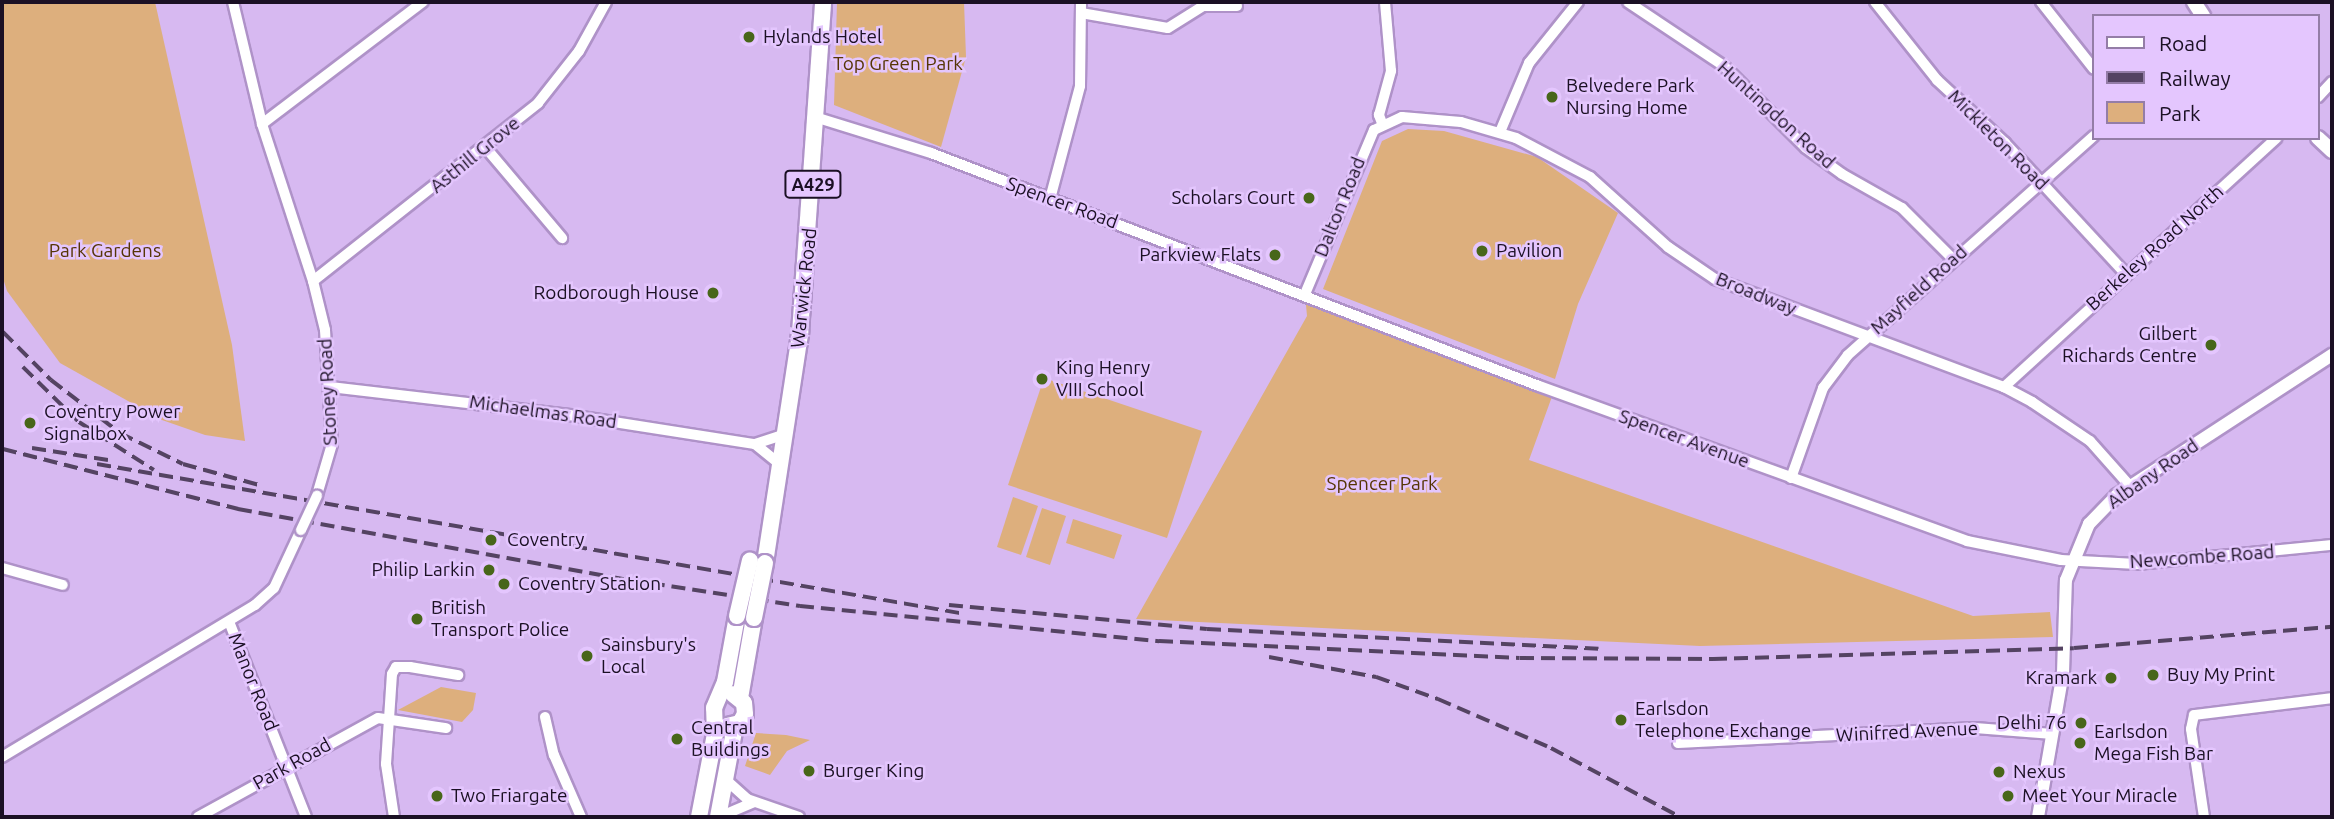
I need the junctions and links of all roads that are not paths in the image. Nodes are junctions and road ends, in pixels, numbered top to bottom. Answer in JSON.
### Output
{"nodes":[{"id":1,"x":233,"y":2,"type":"edge"},
{"id":2,"x":422,"y":2,"type":"edge"},
{"id":3,"x":606,"y":2,"type":"edge"},
{"id":4,"x":823,"y":2,"type":"edge"},
{"id":5,"x":1385,"y":2,"type":"edge"},
{"id":6,"x":1578,"y":2,"type":"edge"},
{"id":7,"x":1628,"y":2,"type":"edge"},
{"id":8,"x":1875,"y":2,"type":"edge"},
{"id":9,"x":2041,"y":2,"type":"edge"},
{"id":10,"x":1237,"y":6,"type":"dead end"},
{"id":11,"x":1081,"y":7,"type":"edge"},
{"id":12,"x":2092,"y":66,"type":"edge"},
{"id":13,"x":2332,"y":82,"type":"edge"},
{"id":14,"x":2320,"y":95,"type":"edge"},
{"id":15,"x":818,"y":118,"type":"junction"},
{"id":16,"x":262,"y":124,"type":"junction"},
{"id":17,"x":1382,"y":124,"type":"junction"},
{"id":18,"x":1500,"y":132,"type":"junction"},
{"id":19,"x":2092,"y":138,"type":"edge"},
{"id":20,"x":2275,"y":140,"type":"edge"},
{"id":21,"x":486,"y":148,"type":"junction"},
{"id":22,"x":2041,"y":182,"type":"junction"},
{"id":23,"x":1050,"y":199,"type":"junction"},
{"id":24,"x":562,"y":238,"type":"dead end"},
{"id":25,"x":1953,"y":259,"type":"junction"},
{"id":26,"x":2126,"y":274,"type":"junction"},
{"id":27,"x":313,"y":281,"type":"junction"},
{"id":28,"x":1305,"y":294,"type":"junction"},
{"id":29,"x":1866,"y":337,"type":"junction"},
{"id":30,"x":2332,"y":355,"type":"edge"},
{"id":31,"x":331,"y":387,"type":"junction"},
{"id":32,"x":2004,"y":387,"type":"junction"},
{"id":33,"x":786,"y":433,"type":"junction"},
{"id":34,"x":755,"y":444,"type":"junction"},
{"id":35,"x":782,"y":466,"type":"junction"},
{"id":36,"x":1791,"y":478,"type":"junction"},
{"id":37,"x":2130,"y":486,"type":"junction"},
{"id":38,"x":2332,"y":545,"type":"edge"},
{"id":39,"x":2071,"y":560,"type":"junction"},
{"id":40,"x":758,"y":562,"type":"junction"},
{"id":41,"x":2,"y":568,"type":"edge"},
{"id":42,"x":63,"y":585,"type":"dead end"},
{"id":43,"x":230,"y":624,"type":"junction"},
{"id":44,"x":458,"y":675,"type":"dead end"},
{"id":45,"x":720,"y":697,"type":"junction"},
{"id":46,"x":740,"y":698,"type":"junction"},
{"id":47,"x":2332,"y":698,"type":"edge"},
{"id":48,"x":715,"y":716,"type":"junction"},
{"id":49,"x":387,"y":717,"type":"junction"},
{"id":50,"x":545,"y":717,"type":"dead end"},
{"id":51,"x":735,"y":726,"type":"junction"},
{"id":52,"x":446,"y":728,"type":"dead end"},
{"id":53,"x":2053,"y":734,"type":"junction"},
{"id":54,"x":1678,"y":743,"type":"dead end"},
{"id":55,"x":2,"y":757,"type":"edge"},
{"id":56,"x":287,"y":766,"type":"junction"},
{"id":57,"x":725,"y":779,"type":"junction"},
{"id":58,"x":755,"y":802,"type":"junction"},
{"id":59,"x":198,"y":817,"type":"edge"},
{"id":60,"x":306,"y":817,"type":"edge"},
{"id":61,"x":394,"y":817,"type":"edge"},
{"id":62,"x":581,"y":817,"type":"edge"},
{"id":63,"x":699,"y":817,"type":"edge"},
{"id":64,"x":719,"y":817,"type":"edge"},
{"id":65,"x":799,"y":817,"type":"edge"},
{"id":66,"x":2038,"y":817,"type":"edge"},
{"id":67,"x":2204,"y":817,"type":"edge"}],
"edges":[{"from":1,"to":16,"type":"street","name":"Stoney Road"},
{"from":2,"to":16,"type":"street"},
{"from":3,"to":21,"type":"street","name":"Asthill Grove"},
{"from":4,"to":15,"type":"main road","name":"Warwick Road","number":"A429"},
{"from":5,"to":17,"type":"street"},
{"from":6,"to":18,"type":"street"},
{"from":7,"to":25,"type":"street","name":"Huntingdon Road"},
{"from":8,"to":22,"type":"street","name":"Mickleton Road"},
{"from":9,"to":12,"type":"street"},
{"from":10,"to":11,"type":"street"},
{"from":11,"to":23,"type":"street"},
{"from":13,"to":14,"type":"street"},
{"from":15,"to":23,"type":"street","name":"Spencer Road"},
{"from":15,"to":33,"type":"main road","name":"Warwick Road","number":"A429"},
{"from":16,"to":27,"type":"street","name":"Stoney Road"},
{"from":17,"to":18,"type":"street","name":"Broadway"},
{"from":17,"to":28,"type":"street","name":"Dalton Road"},
{"from":18,"to":29,"type":"street","name":"Broadway"},
{"from":19,"to":22,"type":"street","name":"Mayfield Road"},
{"from":20,"to":26,"type":"street","name":"Berkeley Road North"},
{"from":21,"to":24,"type":"street"},
{"from":21,"to":27,"type":"street","name":"Asthill Grove"},
{"from":22,"to":25,"type":"street","name":"Mayfield Road"},
{"from":22,"to":26,"type":"street","name":"Mickleton Road"},
{"from":23,"to":28,"type":"street","name":"Spencer Road"},
{"from":25,"to":29,"type":"street","name":"Mayfield Road"},
{"from":26,"to":32,"type":"street","name":"Berkeley Road North"},
{"from":27,"to":31,"type":"street","name":"Stoney Road"},
{"from":28,"to":36,"type":"street","name":"Spencer Avenue"},
{"from":29,"to":32,"type":"street","name":"Broadway"},
{"from":29,"to":36,"type":"street","name":"Mayfield Road"},
{"from":30,"to":37,"type":"street","name":"Albany Road"},
{"from":31,"to":34,"type":"street","name":"Michaelmas Road"},
{"from":31,"to":43,"type":"street","name":"Stoney Road","bridge":true},
{"from":32,"to":37,"type":"street","name":"Broadway"},
{"from":33,"to":34,"type":"street","name":"Michaelmas Road"},
{"from":33,"to":35,"type":"main road","name":"Warwick Road","number":"A429"},
{"from":34,"to":35,"type":"street"},
{"from":35,"to":40,"type":"main road","name":"Warwick Road","number":"A429"},
{"from":36,"to":39,"type":"street","name":"Spencer Avenue"},
{"from":37,"to":39,"type":"street","name":"Albany Road"},
{"from":38,"to":39,"type":"street","name":"Newcombe Road"},
{"from":39,"to":53,"type":"street","name":"Albany Road"},
{"from":40,"to":45,"type":"main road","name":"Warwick Road","number":"A429","bridge":true},
{"from":40,"to":46,"type":"main road","name":"Warwick Road","number":"A429","bridge":true},
{"from":41,"to":42,"type":"street"},
{"from":43,"to":55,"type":"street","name":"Stoney Road"},
{"from":43,"to":56,"type":"street","name":"Manor Road"},
{"from":44,"to":49,"type":"street"},
{"from":45,"to":46,"type":"main road"},
{"from":45,"to":48,"type":"main road","name":"Warwick Road","number":"A429"},
{"from":46,"to":51,"type":"main road","name":"Warwick Road","number":"A429"},
{"from":47,"to":67,"type":"street"},
{"from":48,"to":51,"type":"main road"},
{"from":48,"to":63,"type":"main road","name":"Warwick Road","number":"A429"},
{"from":49,"to":52,"type":"street"},
{"from":49,"to":56,"type":"street","name":"Park Road"},
{"from":49,"to":61,"type":"street"},
{"from":50,"to":62,"type":"street"},
{"from":51,"to":57,"type":"main road","name":"Warwick Road","number":"A429"},
{"from":53,"to":54,"type":"street","name":"Winifred Avenue"},
{"from":53,"to":66,"type":"street","name":"Albany Road"},
{"from":56,"to":59,"type":"street","name":"Park Road"},
{"from":56,"to":60,"type":"street","name":"Manor Road"},
{"from":57,"to":58,"type":"street"},
{"from":57,"to":64,"type":"main road","name":"Warwick Road","number":"A429"},
{"from":58,"to":64,"type":"street"},
{"from":58,"to":65,"type":"street"}]}
